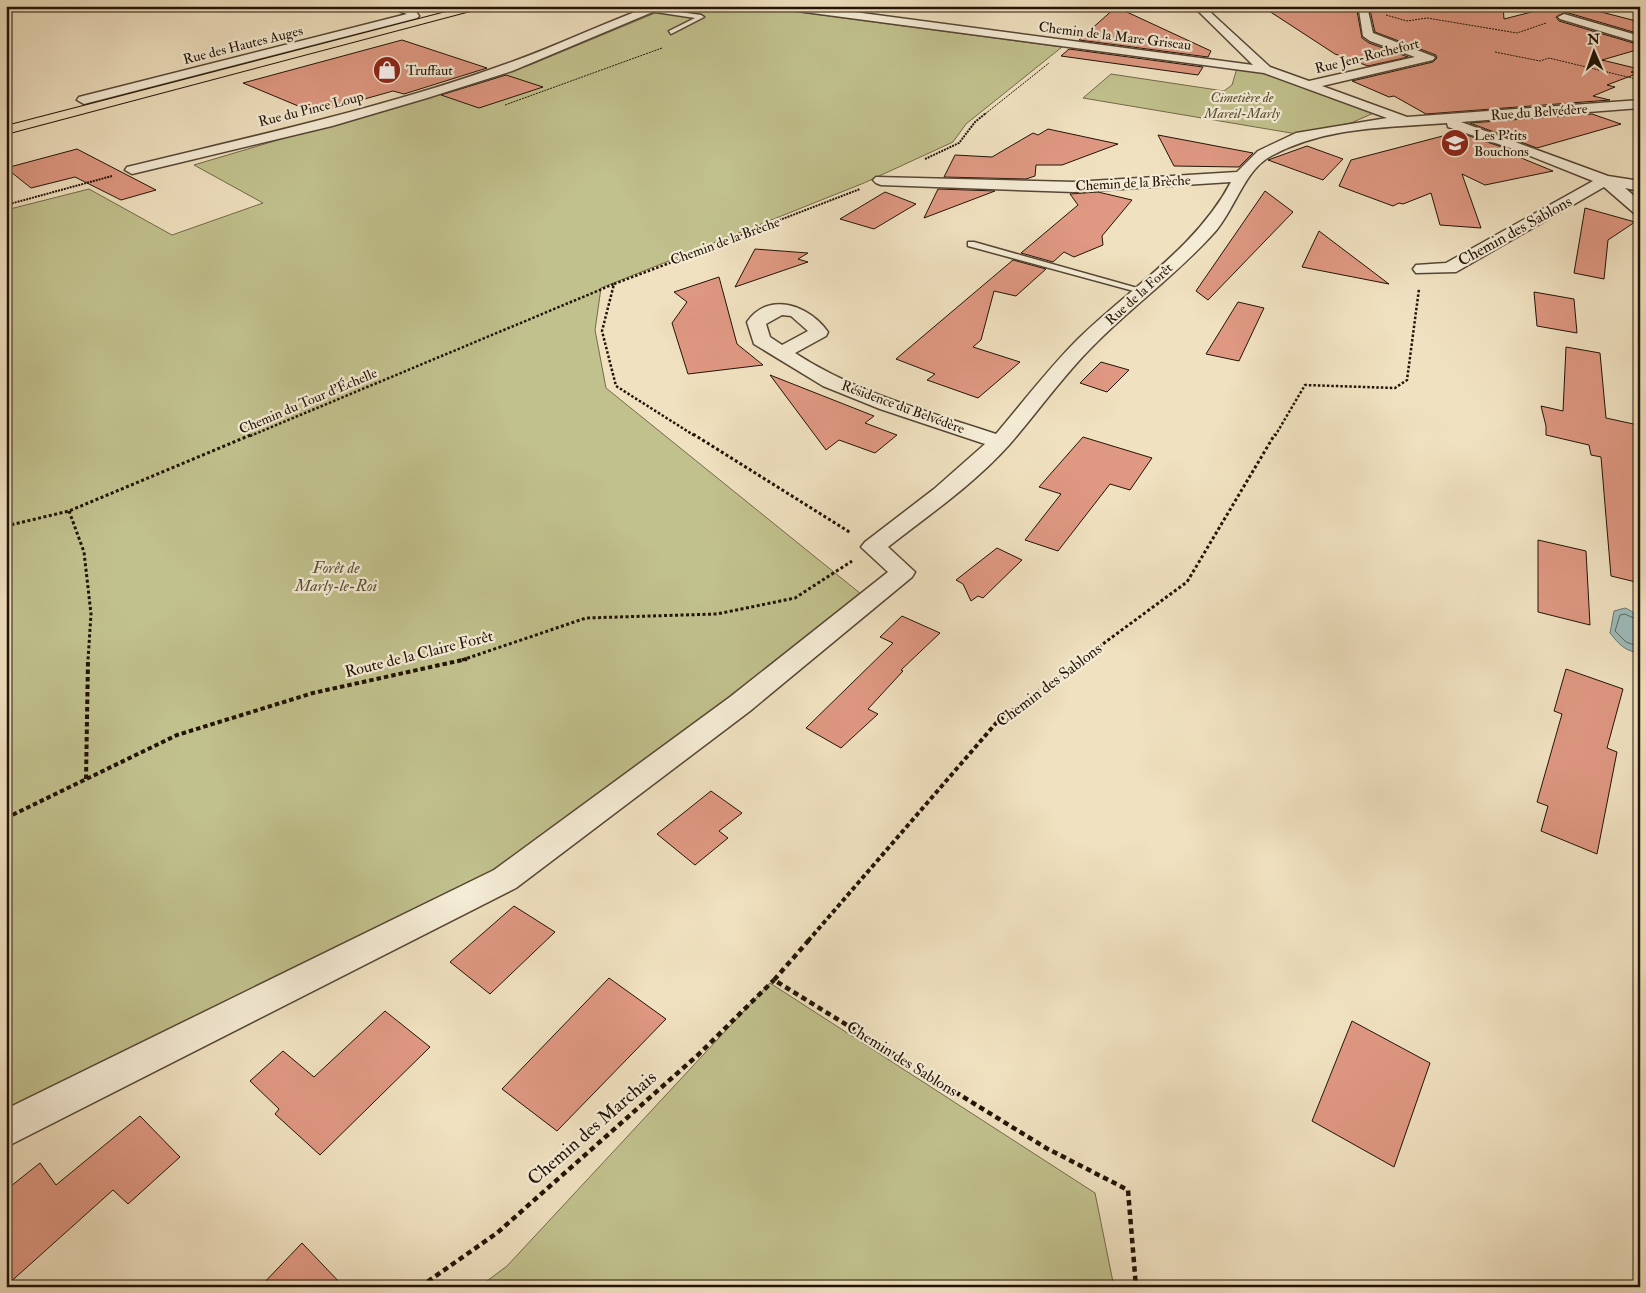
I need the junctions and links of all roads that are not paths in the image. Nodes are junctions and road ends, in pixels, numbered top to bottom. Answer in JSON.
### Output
{"nodes":[{"id":1,"x":391,"y":6,"type":"edge"},
{"id":2,"x":484,"y":6,"type":"edge"},
{"id":3,"x":782,"y":6,"type":"edge"},
{"id":4,"x":1241,"y":6,"type":"edge"},
{"id":5,"x":1362,"y":6,"type":"edge"},
{"id":6,"x":1199,"y":7,"type":"edge"},
{"id":7,"x":657,"y":8,"type":"edge"},
{"id":8,"x":1564,"y":17,"type":"road end"},
{"id":9,"x":672,"y":32,"type":"dead end"},
{"id":10,"x":1640,"y":40,"type":"edge"},
{"id":11,"x":1266,"y":70,"type":"junction"},
{"id":12,"x":1308,"y":86,"type":"junction"},
{"id":13,"x":84,"y":100,"type":"dead end"},
{"id":14,"x":1640,"y":104,"type":"edge"},
{"id":15,"x":1407,"y":120,"type":"junction"},
{"id":16,"x":1438,"y":120,"type":"junction"},
{"id":17,"x":6,"y":130,"type":"edge"},
{"id":18,"x":132,"y":170,"type":"road end"},
{"id":19,"x":1241,"y":176,"type":"junction"},
{"id":20,"x":881,"y":180,"type":"road end"},
{"id":21,"x":1605,"y":180,"type":"junction"},
{"id":22,"x":1640,"y":186,"type":"edge"},
{"id":23,"x":1640,"y":210,"type":"edge"},
{"id":24,"x":971,"y":244,"type":"dead end"},
{"id":25,"x":1422,"y":270,"type":"road end"},
{"id":26,"x":1144,"y":291,"type":"junction"},
{"id":27,"x":782,"y":352,"type":"dead end"},
{"id":28,"x":1000,"y":442,"type":"junction"},
{"id":29,"x":6,"y":1129,"type":"edge"}],
"edges":[{"from":1,"to":13,"type":"street","name":"Rue des Hautes Auges"},
{"from":2,"to":17,"type":"main road"},
{"from":3,"to":11,"type":"street","name":"Chemin de la Mare Griseau"},
{"from":4,"to":6,"type":"street"},
{"from":5,"to":12,"type":"street","name":"Rue Jen-Rochefort"},
{"from":6,"to":11,"type":"street"},
{"from":7,"to":9,"type":"lane"},
{"from":7,"to":18,"type":"street","name":"Rue du Pince Loup"},
{"from":8,"to":10,"type":"street"},
{"from":11,"to":12,"type":"street"},
{"from":12,"to":15,"type":"street"},
{"from":14,"to":16,"type":"street","name":"Rue du Belvédère"},
{"from":15,"to":16,"type":"street","name":"Rue de la Forêt"},
{"from":15,"to":19,"type":"street","name":"Rue de la Forêt"},
{"from":16,"to":21,"type":"street"},
{"from":19,"to":20,"type":"street","name":"Chemin de la Brèche"},
{"from":19,"to":26,"type":"street","name":"Rue de la Forêt"},
{"from":21,"to":22,"type":"street"},
{"from":21,"to":23,"type":"street"},
{"from":21,"to":25,"type":"street","name":"Chemin des Sablons"},
{"from":24,"to":26,"type":"lane"},
{"from":26,"to":28,"type":"street","name":"Rue de la Forêt"},
{"from":27,"to":28,"type":"street","name":"Résidence du Belvédère"},
{"from":28,"to":29,"type":"street","name":"Rue de la Forêt"}]}
